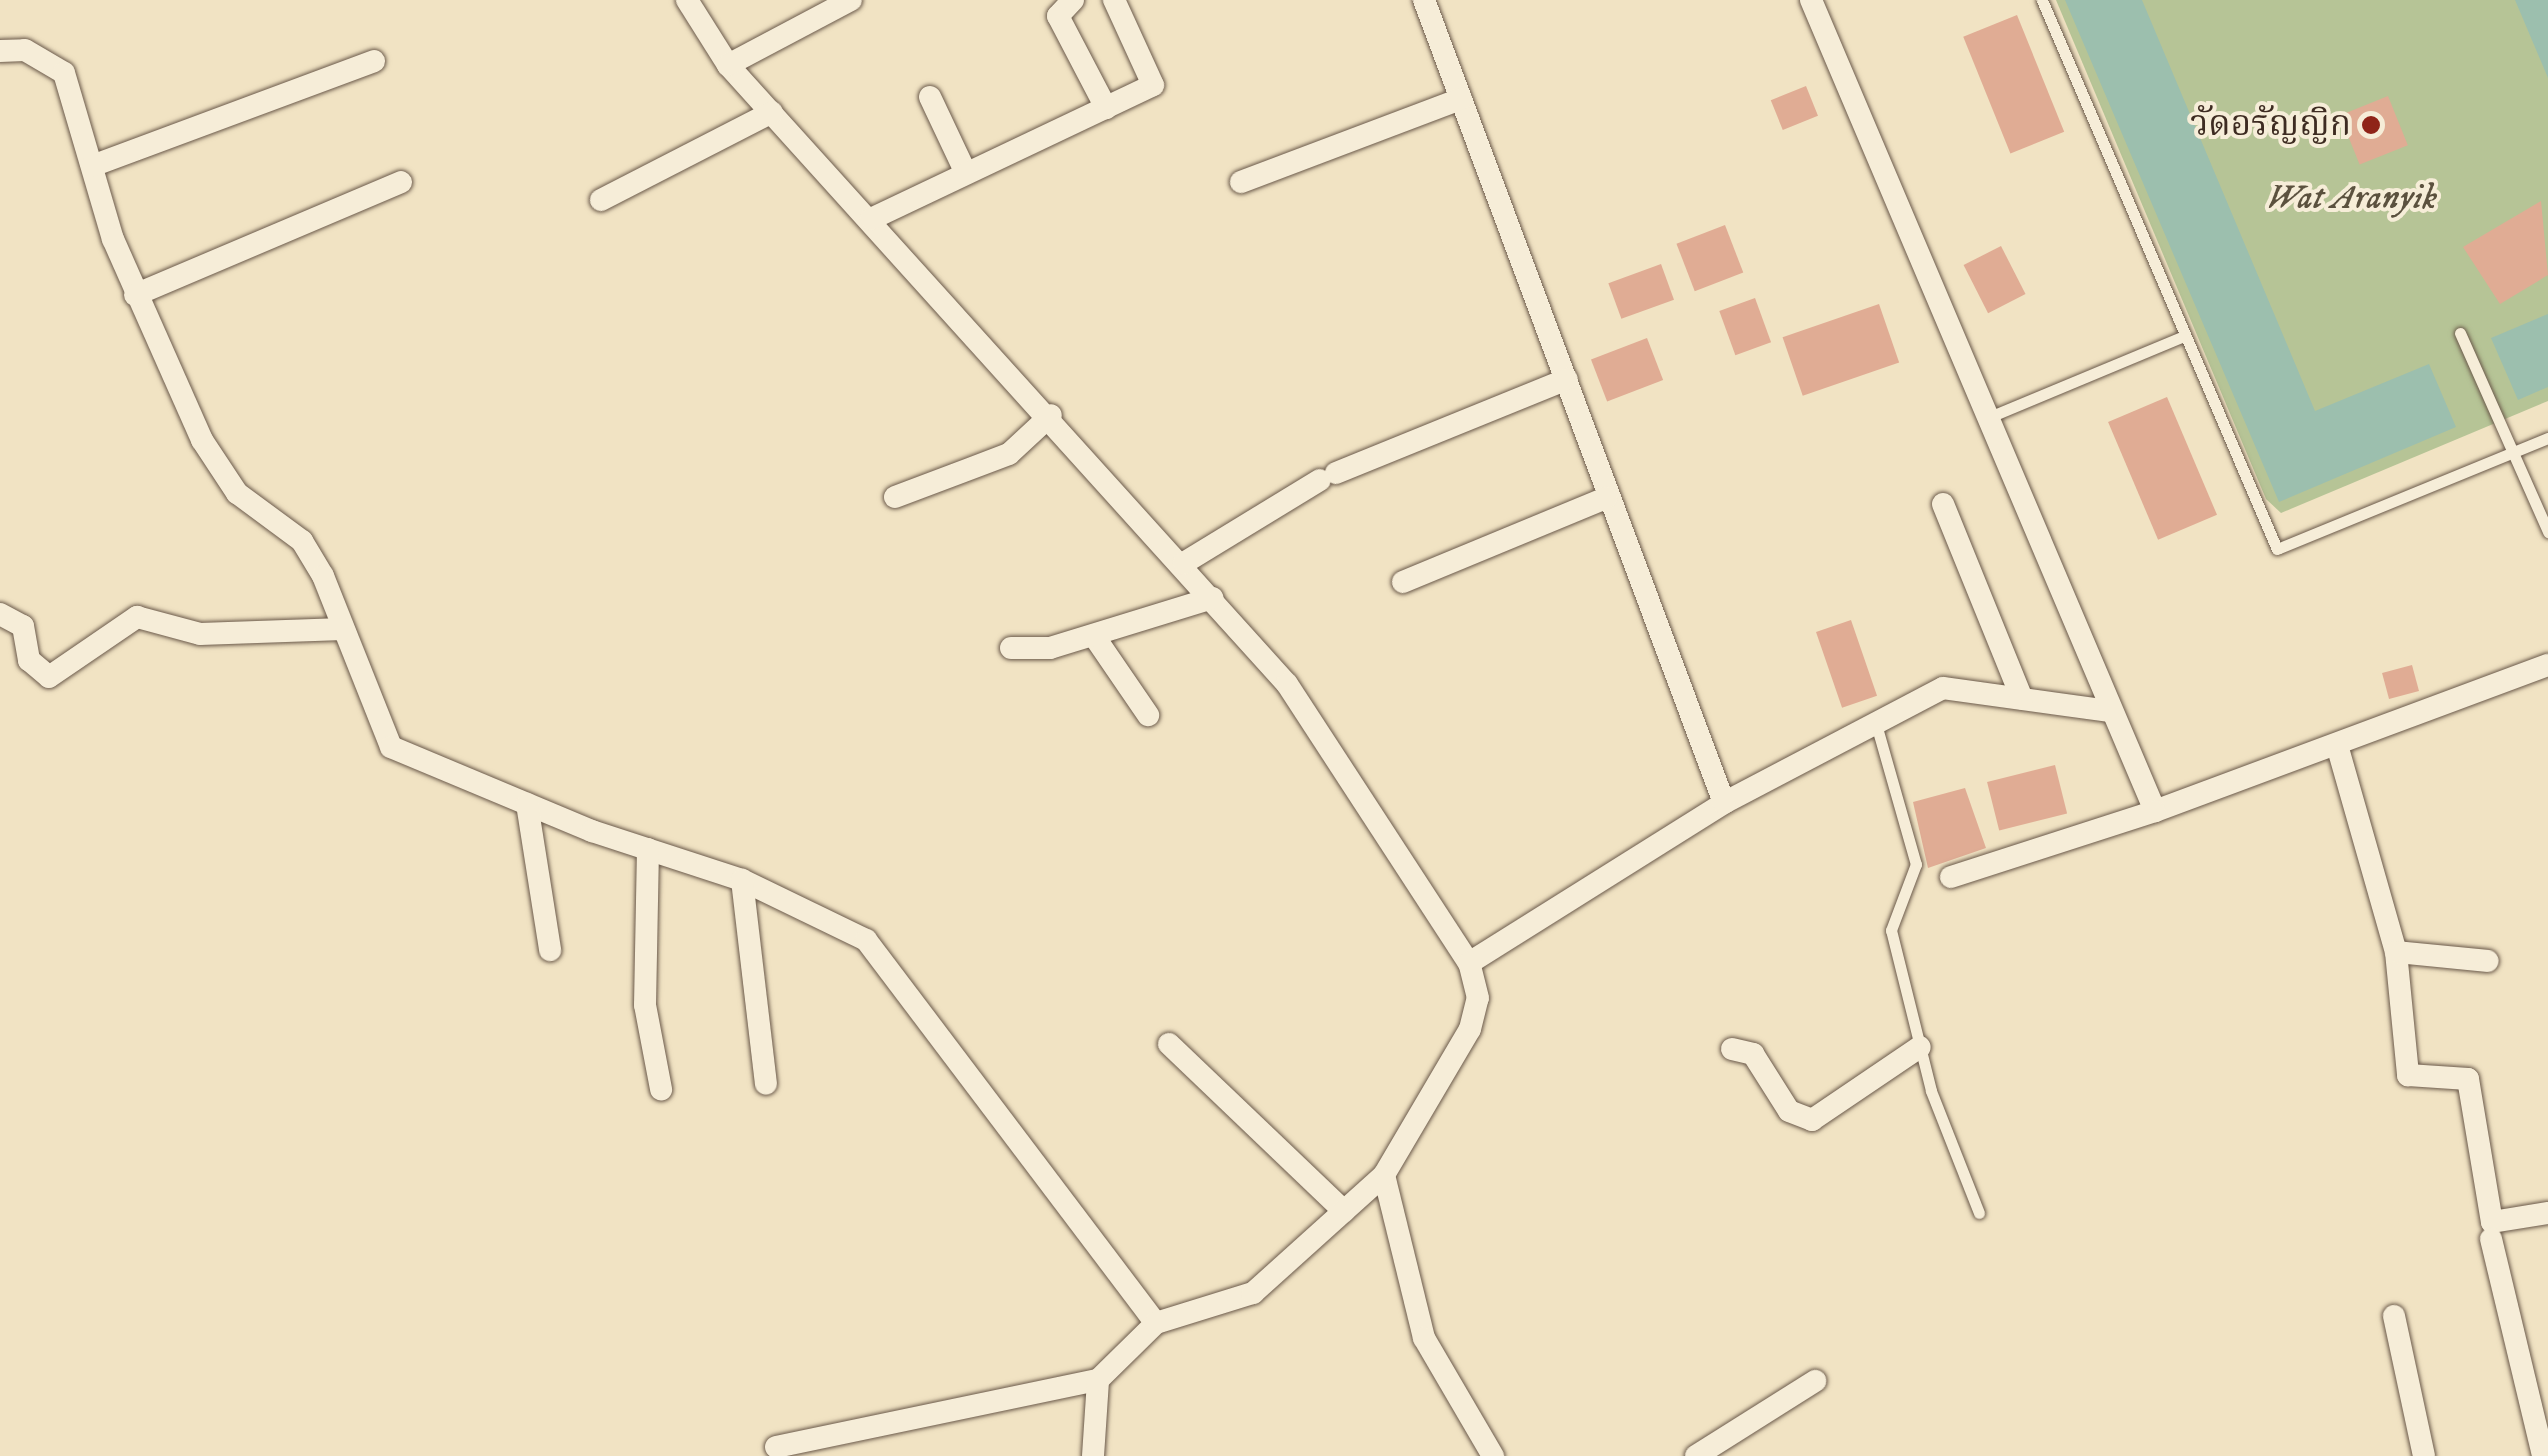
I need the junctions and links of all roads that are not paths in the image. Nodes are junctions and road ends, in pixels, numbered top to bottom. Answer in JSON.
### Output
{"nodes":[{"id":1,"x":687,"y":0,"type":"edge"},
{"id":2,"x":851,"y":0,"type":"edge"},
{"id":3,"x":1073,"y":0,"type":"edge"},
{"id":4,"x":1114,"y":0,"type":"edge"},
{"id":5,"x":1424,"y":0,"type":"edge"},
{"id":6,"x":1811,"y":0,"type":"edge"},
{"id":7,"x":2042,"y":0,"type":"edge"},
{"id":8,"x":0,"y":51,"type":"edge"},
{"id":9,"x":374,"y":62,"type":"dead end"},
{"id":10,"x":728,"y":65,"type":"junction"},
{"id":11,"x":930,"y":97,"type":"dead end"},
{"id":12,"x":1462,"y":100,"type":"junction"},
{"id":13,"x":1106,"y":108,"type":"junction"},
{"id":14,"x":772,"y":112,"type":"junction"},
{"id":15,"x":92,"y":166,"type":"junction"},
{"id":16,"x":966,"y":173,"type":"junction"},
{"id":17,"x":402,"y":182,"type":"dead end"},
{"id":18,"x":1242,"y":182,"type":"dead end"},
{"id":19,"x":601,"y":200,"type":"dead end"},
{"id":20,"x":871,"y":218,"type":"junction"},
{"id":21,"x":135,"y":295,"type":"junction"},
{"id":22,"x":2460,"y":333,"type":"dead end"},
{"id":23,"x":2184,"y":336,"type":"junction"},
{"id":24,"x":1568,"y":379,"type":"junction"},
{"id":25,"x":1051,"y":415,"type":"junction"},
{"id":26,"x":1987,"y":418,"type":"junction"},
{"id":27,"x":2548,"y":438,"type":"edge"},
{"id":28,"x":2514,"y":452,"type":"junction"},
{"id":29,"x":895,"y":497,"type":"dead end"},
{"id":30,"x":1606,"y":498,"type":"junction"},
{"id":31,"x":1943,"y":504,"type":"dead end"},
{"id":32,"x":2548,"y":532,"type":"edge"},
{"id":33,"x":1184,"y":563,"type":"junction"},
{"id":34,"x":1402,"y":582,"type":"dead end"},
{"id":35,"x":1213,"y":598,"type":"junction"},
{"id":36,"x":0,"y":614,"type":"edge"},
{"id":37,"x":343,"y":629,"type":"junction"},
{"id":38,"x":1094,"y":636,"type":"junction"},
{"id":39,"x":1011,"y":648,"type":"dead end"},
{"id":40,"x":2548,"y":665,"type":"edge"},
{"id":41,"x":2022,"y":699,"type":"junction"},
{"id":42,"x":2108,"y":711,"type":"junction"},
{"id":43,"x":1148,"y":715,"type":"dead end"},
{"id":44,"x":1876,"y":724,"type":"junction"},
{"id":45,"x":2336,"y":745,"type":"junction"},
{"id":46,"x":1724,"y":803,"type":"junction"},
{"id":47,"x":527,"y":804,"type":"junction"},
{"id":48,"x":2155,"y":810,"type":"junction"},
{"id":49,"x":648,"y":849,"type":"junction"},
{"id":50,"x":1950,"y":877,"type":"dead end"},
{"id":51,"x":742,"y":880,"type":"junction"},
{"id":52,"x":550,"y":950,"type":"dead end"},
{"id":53,"x":2396,"y":952,"type":"junction"},
{"id":54,"x":2488,"y":962,"type":"dead end"},
{"id":55,"x":1469,"y":963,"type":"junction"},
{"id":56,"x":1168,"y":1044,"type":"dead end"},
{"id":57,"x":1920,"y":1046,"type":"junction"},
{"id":58,"x":1732,"y":1048,"type":"dead end"},
{"id":59,"x":766,"y":1084,"type":"dead end"},
{"id":60,"x":661,"y":1089,"type":"dead end"},
{"id":61,"x":1384,"y":1175,"type":"junction"},
{"id":62,"x":1344,"y":1211,"type":"junction"},
{"id":63,"x":1979,"y":1212,"type":"dead end"},
{"id":64,"x":2548,"y":1213,"type":"edge"},
{"id":65,"x":2492,"y":1239,"type":"dead end"},
{"id":66,"x":2394,"y":1316,"type":"dead end"},
{"id":67,"x":1156,"y":1323,"type":"junction"},
{"id":68,"x":1098,"y":1380,"type":"junction"},
{"id":69,"x":1816,"y":1381,"type":"dead end"},
{"id":70,"x":776,"y":1447,"type":"dead end"},
{"id":71,"x":1094,"y":1456,"type":"edge"},
{"id":72,"x":1493,"y":1456,"type":"edge"},
{"id":73,"x":1696,"y":1456,"type":"edge"},
{"id":74,"x":2424,"y":1456,"type":"edge"},
{"id":75,"x":2543,"y":1456,"type":"edge"}],
"edges":[{"from":1,"to":10,"type":"street"},
{"from":2,"to":10,"type":"street"},
{"from":3,"to":13,"type":"street"},
{"from":4,"to":13,"type":"street"},
{"from":5,"to":12,"type":"street"},
{"from":6,"to":26,"type":"street"},
{"from":7,"to":23,"type":"lane"},
{"from":8,"to":15,"type":"street"},
{"from":9,"to":15,"type":"street"},
{"from":10,"to":14,"type":"street"},
{"from":11,"to":16,"type":"street"},
{"from":12,"to":18,"type":"street"},
{"from":12,"to":24,"type":"street"},
{"from":13,"to":16,"type":"street"},
{"from":14,"to":19,"type":"street"},
{"from":14,"to":20,"type":"street"},
{"from":15,"to":21,"type":"street"},
{"from":16,"to":20,"type":"street"},
{"from":17,"to":21,"type":"street"},
{"from":20,"to":25,"type":"street"},
{"from":21,"to":37,"type":"street"},
{"from":22,"to":28,"type":"lane"},
{"from":23,"to":26,"type":"lane"},
{"from":23,"to":28,"type":"lane"},
{"from":24,"to":30,"type":"street"},
{"from":24,"to":33,"type":"street"},
{"from":25,"to":29,"type":"street"},
{"from":25,"to":33,"type":"street"},
{"from":26,"to":42,"type":"street"},
{"from":27,"to":28,"type":"lane"},
{"from":28,"to":32,"type":"lane"},
{"from":30,"to":34,"type":"street"},
{"from":30,"to":46,"type":"street"},
{"from":31,"to":41,"type":"street"},
{"from":33,"to":35,"type":"street"},
{"from":35,"to":38,"type":"street"},
{"from":35,"to":55,"type":"street"},
{"from":36,"to":37,"type":"street"},
{"from":37,"to":47,"type":"street"},
{"from":38,"to":39,"type":"street"},
{"from":38,"to":43,"type":"street"},
{"from":40,"to":45,"type":"street"},
{"from":41,"to":42,"type":"street"},
{"from":41,"to":44,"type":"street"},
{"from":42,"to":48,"type":"street"},
{"from":44,"to":46,"type":"street"},
{"from":44,"to":57,"type":"lane"},
{"from":45,"to":48,"type":"street"},
{"from":45,"to":53,"type":"street"},
{"from":46,"to":55,"type":"street"},
{"from":47,"to":49,"type":"street"},
{"from":47,"to":52,"type":"street"},
{"from":48,"to":50,"type":"street"},
{"from":49,"to":51,"type":"street"},
{"from":49,"to":60,"type":"street"},
{"from":51,"to":59,"type":"street"},
{"from":51,"to":67,"type":"street"},
{"from":53,"to":54,"type":"street"},
{"from":53,"to":64,"type":"street"},
{"from":55,"to":61,"type":"street"},
{"from":56,"to":62,"type":"street"},
{"from":57,"to":58,"type":"street"},
{"from":57,"to":63,"type":"lane"},
{"from":61,"to":62,"type":"street"},
{"from":61,"to":72,"type":"street"},
{"from":62,"to":67,"type":"street"},
{"from":65,"to":75,"type":"street"},
{"from":66,"to":74,"type":"street"},
{"from":67,"to":68,"type":"street"},
{"from":68,"to":70,"type":"street"},
{"from":68,"to":71,"type":"street"},
{"from":69,"to":73,"type":"street"}]}
